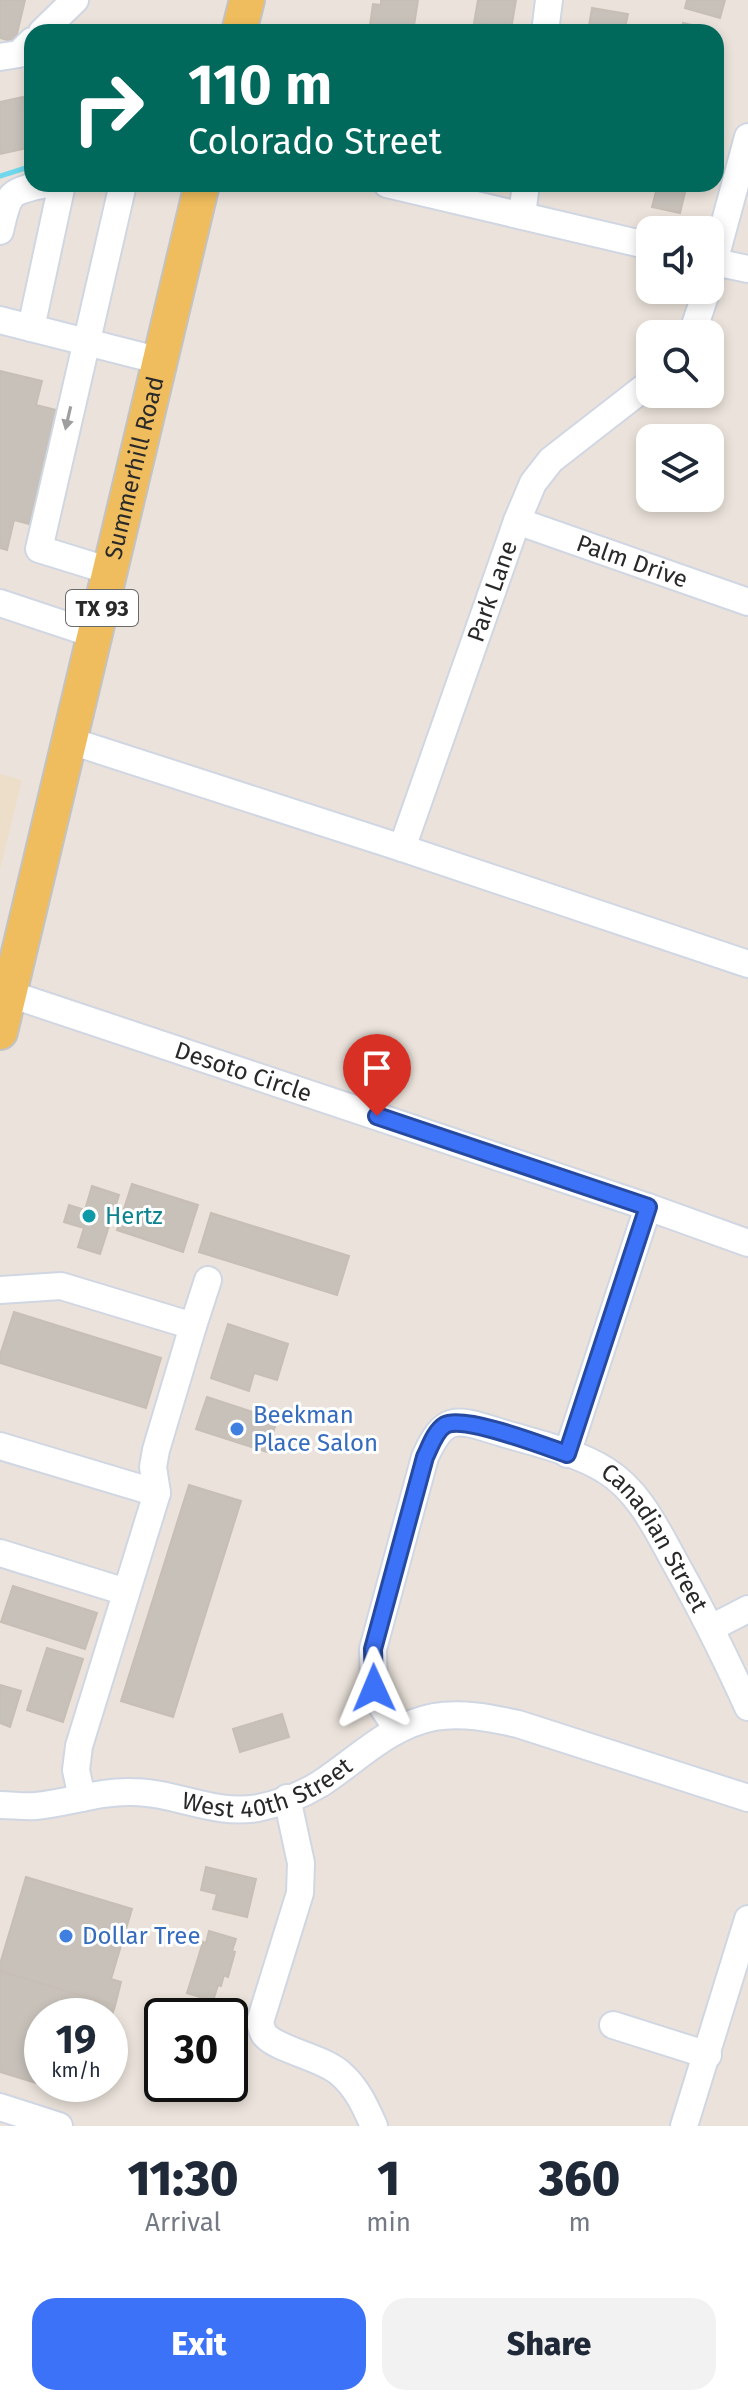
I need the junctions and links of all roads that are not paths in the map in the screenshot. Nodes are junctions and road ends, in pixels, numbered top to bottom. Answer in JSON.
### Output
{"nodes":[{"id":1,"x":75,"y":0,"type":"edge"},
{"id":2,"x":247,"y":0,"type":"edge"},
{"id":3,"x":549,"y":0,"type":"edge"},
{"id":4,"x":50,"y":24,"type":"edge"},
{"id":5,"x":241,"y":24,"type":"edge"},
{"id":6,"x":546,"y":24,"type":"edge"},
{"id":7,"x":24,"y":49,"type":"edge"},
{"id":8,"x":0,"y":57,"type":"edge"},
{"id":9,"x":748,"y":137,"type":"edge"},
{"id":10,"x":24,"y":189,"type":"edge"},
{"id":11,"x":60,"y":192,"type":"edge"},
{"id":12,"x":121,"y":192,"type":"edge"},
{"id":13,"x":200,"y":192,"type":"edge"},
{"id":14,"x":422,"y":192,"type":"edge"},
{"id":15,"x":525,"y":192,"type":"edge"},
{"id":16,"x":522,"y":215,"type":"junction"},
{"id":17,"x":724,"y":221,"type":"edge"},
{"id":18,"x":0,"y":231,"type":"edge"},
{"id":19,"x":636,"y":243,"type":"edge"},
{"id":20,"x":724,"y":268,"type":"edge"},
{"id":21,"x":748,"y":269,"type":"edge"},
{"id":22,"x":0,"y":320,"type":"edge"},
{"id":23,"x":31,"y":328,"type":"junction"},
{"id":24,"x":85,"y":342,"type":"junction"},
{"id":25,"x":161,"y":361,"type":"junction"},
{"id":26,"x":636,"y":394,"type":"edge"},
{"id":27,"x":517,"y":521,"type":"junction"},
{"id":28,"x":110,"y":571,"type":"junction"},
{"id":29,"x":748,"y":602,"type":"edge"},
{"id":30,"x":0,"y":603,"type":"edge"},
{"id":31,"x":96,"y":635,"type":"junction"},
{"id":32,"x":71,"y":741,"type":"junction"},
{"id":33,"x":402,"y":848,"type":"junction"},
{"id":34,"x":748,"y":964,"type":"edge"},
{"id":35,"x":10,"y":994,"type":"junction"},
{"id":36,"x":0,"y":1032,"type":"edge"},
{"id":37,"x":648,"y":1207,"type":"junction"},
{"id":38,"x":748,"y":1243,"type":"edge"},
{"id":39,"x":208,"y":1280,"type":"dead end"},
{"id":40,"x":0,"y":1290,"type":"edge"},
{"id":41,"x":193,"y":1326,"type":"junction"},
{"id":42,"x":0,"y":1446,"type":"edge"},
{"id":43,"x":567,"y":1454,"type":"junction"},
{"id":44,"x":157,"y":1493,"type":"junction"},
{"id":45,"x":0,"y":1553,"type":"edge"},
{"id":46,"x":126,"y":1592,"type":"junction"},
{"id":47,"x":748,"y":1609,"type":"edge"},
{"id":48,"x":711,"y":1628,"type":"junction"},
{"id":49,"x":748,"y":1707,"type":"edge"},
{"id":50,"x":397,"y":1729,"type":"junction"},
{"id":51,"x":82,"y":1798,"type":"junction"},
{"id":52,"x":287,"y":1798,"type":"junction"},
{"id":53,"x":748,"y":1798,"type":"edge"},
{"id":54,"x":0,"y":1805,"type":"edge"},
{"id":55,"x":748,"y":1919,"type":"edge"},
{"id":56,"x":613,"y":2025,"type":"dead end"},
{"id":57,"x":708,"y":2055,"type":"junction"},
{"id":58,"x":0,"y":2107,"type":"edge"},
{"id":59,"x":59,"y":2126,"type":"edge"},
{"id":60,"x":374,"y":2126,"type":"edge"},
{"id":61,"x":684,"y":2126,"type":"edge"}],
"edges":[{"from":1,"to":4,"type":"street"},
{"from":2,"to":5,"type":"main road"},
{"from":3,"to":6,"type":"street"},
{"from":7,"to":8,"type":"street"},
{"from":9,"to":17,"type":"street"},
{"from":10,"to":18,"type":"street"},
{"from":11,"to":23,"type":"street"},
{"from":12,"to":24,"type":"street"},
{"from":13,"to":25,"type":"main road","name":"Summerhill Road","number":"TX 93"},
{"from":14,"to":16,"type":"street"},
{"from":15,"to":16,"type":"street"},
{"from":16,"to":19,"type":"street"},
{"from":20,"to":21,"type":"street"},
{"from":22,"to":23,"type":"street"},
{"from":23,"to":24,"type":"street"},
{"from":24,"to":25,"type":"street"},
{"from":24,"to":28,"type":"street","one_way":true},
{"from":25,"to":28,"type":"main road","name":"Summerhill Road","number":"TX 93"},
{"from":26,"to":27,"type":"street","name":"Park Lane"},
{"from":27,"to":29,"type":"street","name":"Palm Drive"},
{"from":27,"to":33,"type":"street","name":"Park Lane"},
{"from":28,"to":31,"type":"main road","name":"Summerhill Road","number":"TX 93"},
{"from":30,"to":31,"type":"street"},
{"from":31,"to":32,"type":"main road","name":"Summerhill Road","number":"TX 93"},
{"from":32,"to":33,"type":"street"},
{"from":32,"to":35,"type":"main road","name":"Summerhill Road","number":"TX 93"},
{"from":33,"to":34,"type":"street"},
{"from":35,"to":36,"type":"main road","name":"Summerhill Road","number":"TX 93"},
{"from":35,"to":37,"type":"street","name":"Desoto Circle"},
{"from":37,"to":38,"type":"street","name":"Desoto Circle"},
{"from":37,"to":43,"type":"street","name":"Canadian Street"},
{"from":39,"to":41,"type":"street"},
{"from":40,"to":41,"type":"street"},
{"from":41,"to":44,"type":"street"},
{"from":42,"to":44,"type":"street"},
{"from":43,"to":48,"type":"street","name":"Canadian Street"},
{"from":43,"to":50,"type":"street"},
{"from":44,"to":46,"type":"street"},
{"from":45,"to":46,"type":"street"},
{"from":46,"to":51,"type":"street"},
{"from":47,"to":48,"type":"street"},
{"from":48,"to":49,"type":"street","name":"Canadian Street"},
{"from":50,"to":52,"type":"street","name":"West 40th Street"},
{"from":50,"to":53,"type":"street","name":"West 40th Street"},
{"from":51,"to":52,"type":"street","name":"West 40th Street"},
{"from":51,"to":54,"type":"street","name":"West 40th Street"},
{"from":52,"to":60,"type":"street"},
{"from":55,"to":57,"type":"street"},
{"from":56,"to":57,"type":"street"},
{"from":57,"to":61,"type":"street"},
{"from":58,"to":59,"type":"street"}]}
